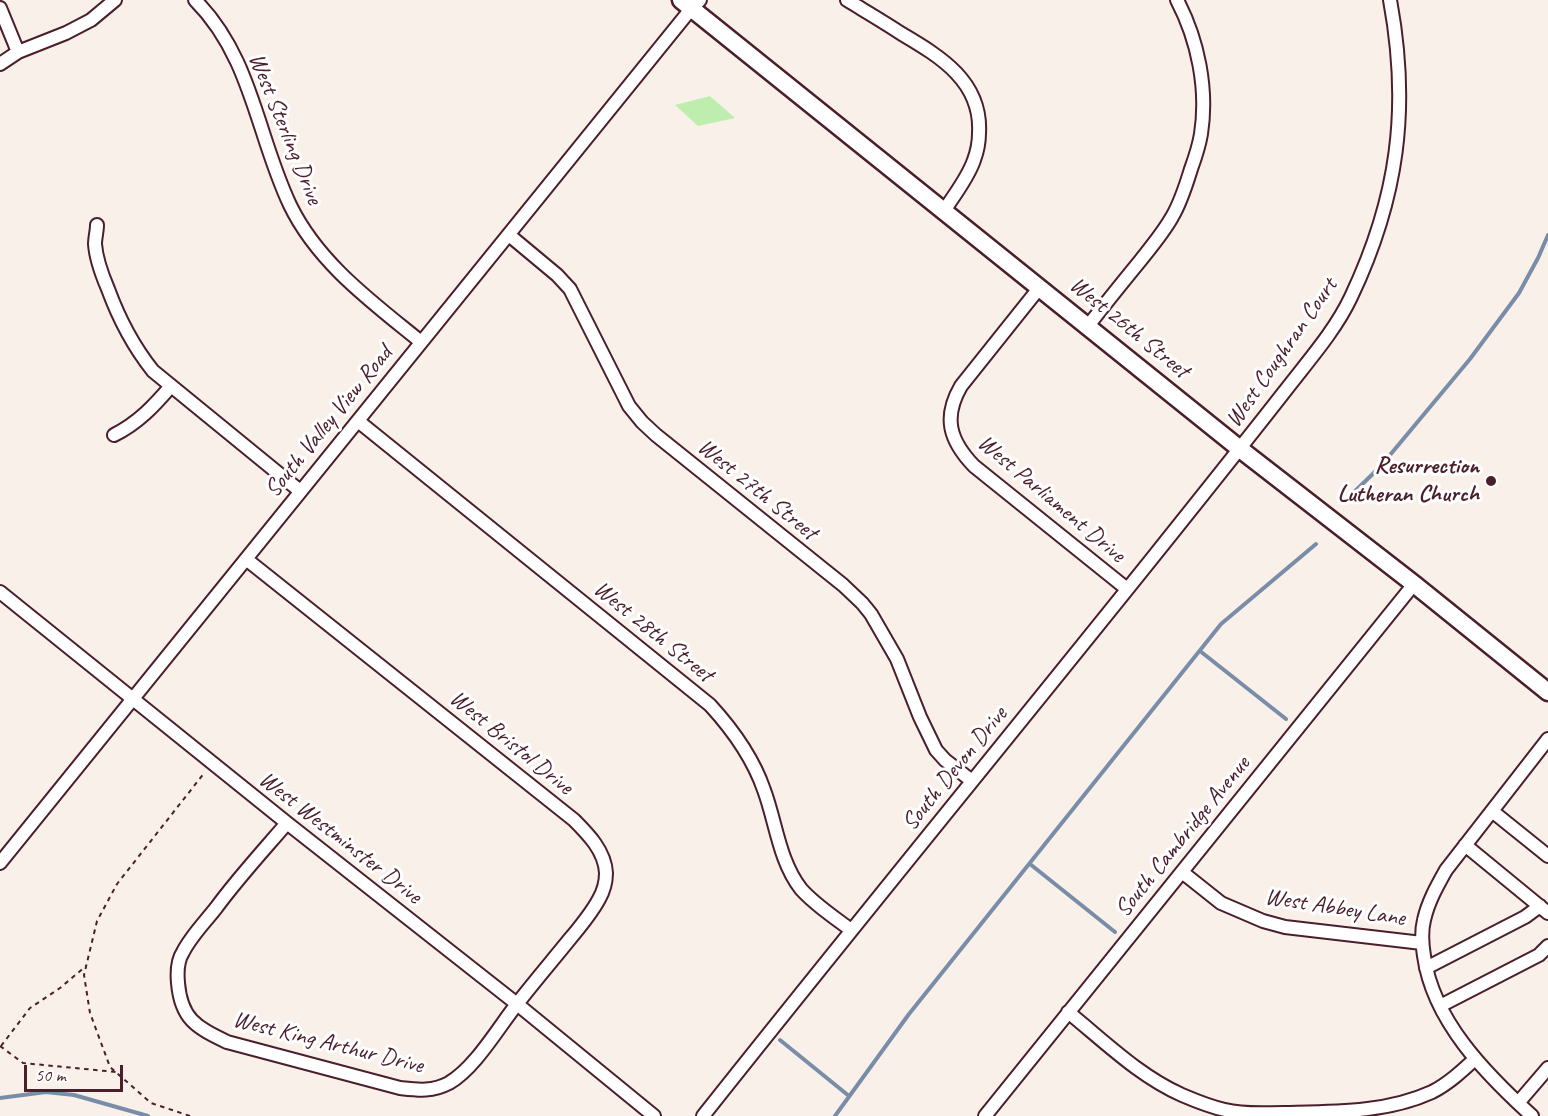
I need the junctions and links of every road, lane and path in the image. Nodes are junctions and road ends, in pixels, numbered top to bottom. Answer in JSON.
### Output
{"nodes":[{"id":1,"x":115,"y":0,"type":"edge"},
{"id":2,"x":195,"y":0,"type":"edge"},
{"id":3,"x":847,"y":0,"type":"edge"},
{"id":4,"x":1177,"y":0,"type":"edge"},
{"id":5,"x":1390,"y":0,"type":"edge"},
{"id":6,"x":691,"y":3,"type":"edge"},
{"id":7,"x":0,"y":8,"type":"edge"},
{"id":8,"x":18,"y":52,"type":"junction"},
{"id":9,"x":0,"y":64,"type":"edge"},
{"id":10,"x":944,"y":211,"type":"junction"},
{"id":11,"x":97,"y":225,"type":"dead end"},
{"id":12,"x":509,"y":235,"type":"junction"},
{"id":13,"x":1040,"y":287,"type":"junction"},
{"id":14,"x":1088,"y":326,"type":"junction"},
{"id":15,"x":421,"y":342,"type":"junction"},
{"id":16,"x":171,"y":386,"type":"junction"},
{"id":17,"x":358,"y":421,"type":"junction"},
{"id":18,"x":114,"y":435,"type":"dead end"},
{"id":19,"x":1240,"y":449,"type":"junction"},
{"id":20,"x":300,"y":492,"type":"junction"},
{"id":21,"x":246,"y":559,"type":"junction"},
{"id":22,"x":1414,"y":584,"type":"junction"},
{"id":23,"x":1127,"y":589,"type":"junction"},
{"id":24,"x":0,"y":592,"type":"edge"},
{"id":25,"x":1548,"y":692,"type":"edge"},
{"id":26,"x":133,"y":699,"type":"junction"},
{"id":27,"x":1548,"y":740,"type":"edge"},
{"id":28,"x":212,"y":763,"type":"junction"},
{"id":29,"x":972,"y":782,"type":"junction"},
{"id":30,"x":1492,"y":811,"type":"junction"},
{"id":31,"x":287,"y":823,"type":"junction"},
{"id":32,"x":1465,"y":845,"type":"junction"},
{"id":33,"x":1548,"y":856,"type":"edge"},
{"id":34,"x":0,"y":863,"type":"edge"},
{"id":35,"x":1182,"y":872,"type":"junction"},
{"id":36,"x":1544,"y":910,"type":"edge"},
{"id":37,"x":851,"y":930,"type":"junction"},
{"id":38,"x":1422,"y":943,"type":"junction"},
{"id":39,"x":1548,"y":946,"type":"edge"},
{"id":40,"x":86,"y":966,"type":"junction"},
{"id":41,"x":1426,"y":968,"type":"junction"},
{"id":42,"x":517,"y":1004,"type":"junction"},
{"id":43,"x":1440,"y":1006,"type":"junction"},
{"id":44,"x":1068,"y":1012,"type":"junction"},
{"id":45,"x":1,"y":1046,"type":"edge"},
{"id":46,"x":1475,"y":1059,"type":"junction"},
{"id":47,"x":1548,"y":1068,"type":"edge"},
{"id":48,"x":116,"y":1072,"type":"junction"},
{"id":49,"x":1518,"y":1103,"type":"junction"},
{"id":50,"x":190,"y":1116,"type":"edge"},
{"id":51,"x":654,"y":1116,"type":"edge"},
{"id":52,"x":703,"y":1116,"type":"edge"},
{"id":53,"x":985,"y":1116,"type":"edge"},
{"id":54,"x":1532,"y":1116,"type":"edge"}],
"edges":[{"from":1,"to":8,"type":"street"},
{"from":2,"to":15,"type":"street","name":"West Sterling Drive"},
{"from":3,"to":10,"type":"street"},
{"from":4,"to":14,"type":"street"},
{"from":5,"to":19,"type":"street","name":"West Coughran Court"},
{"from":6,"to":10,"type":"main road","name":"West 26th Street"},
{"from":6,"to":12,"type":"street","name":"South Valley View Road"},
{"from":7,"to":8,"type":"street"},
{"from":8,"to":9,"type":"street"},
{"from":10,"to":13,"type":"main road","name":"West 26th Street"},
{"from":11,"to":16,"type":"street"},
{"from":12,"to":15,"type":"street","name":"South Valley View Road"},
{"from":12,"to":29,"type":"street","name":"West 27th Street"},
{"from":13,"to":14,"type":"main road","name":"West 26th Street"},
{"from":13,"to":23,"type":"street","name":"West Parliament Drive"},
{"from":14,"to":19,"type":"main road","name":"West 26th Street"},
{"from":15,"to":17,"type":"street","name":"South Valley View Road"},
{"from":16,"to":18,"type":"street"},
{"from":16,"to":20,"type":"street"},
{"from":17,"to":20,"type":"street","name":"South Valley View Road"},
{"from":17,"to":37,"type":"street","name":"West 28th Street"},
{"from":19,"to":22,"type":"main road","name":"West 26th Street"},
{"from":19,"to":23,"type":"street","name":"South Devon Drive"},
{"from":20,"to":21,"type":"street","name":"South Valley View Road"},
{"from":21,"to":26,"type":"street","name":"South Valley View Road"},
{"from":21,"to":42,"type":"street","name":"West Bristol Drive"},
{"from":22,"to":25,"type":"main road","name":"West 26th Street"},
{"from":22,"to":35,"type":"street","name":"South Cambridge Avenue"},
{"from":23,"to":29,"type":"street","name":"South Devon Drive"},
{"from":24,"to":26,"type":"street","name":"West Westminster Drive"},
{"from":26,"to":28,"type":"street","name":"West Westminster Drive"},
{"from":26,"to":34,"type":"street","name":"South Valley View Road"},
{"from":27,"to":30,"type":"street"},
{"from":28,"to":31,"type":"street","name":"West Westminster Drive"},
{"from":28,"to":40,"type":"path"},
{"from":29,"to":37,"type":"street","name":"South Devon Drive"},
{"from":30,"to":32,"type":"street"},
{"from":30,"to":33,"type":"street"},
{"from":31,"to":42,"type":"street","name":"West Westminster Drive"},
{"from":31,"to":42,"type":"street","name":"West King Arthur Drive"},
{"from":32,"to":36,"type":"street"},
{"from":32,"to":38,"type":"street"},
{"from":35,"to":38,"type":"street","name":"West Abbey Lane"},
{"from":35,"to":44,"type":"street","name":"South Cambridge Avenue"},
{"from":36,"to":41,"type":"street"},
{"from":37,"to":52,"type":"street","name":"South Devon Drive"},
{"from":38,"to":41,"type":"street"},
{"from":39,"to":43,"type":"street"},
{"from":40,"to":45,"type":"path"},
{"from":40,"to":48,"type":"path"},
{"from":41,"to":43,"type":"street"},
{"from":42,"to":51,"type":"street","name":"West Westminster Drive"},
{"from":43,"to":46,"type":"street"},
{"from":44,"to":46,"type":"street"},
{"from":44,"to":53,"type":"street","name":"South Cambridge Avenue"},
{"from":45,"to":48,"type":"path"},
{"from":46,"to":49,"type":"street"},
{"from":47,"to":49,"type":"street"},
{"from":48,"to":50,"type":"path"},
{"from":49,"to":54,"type":"street"}]}
